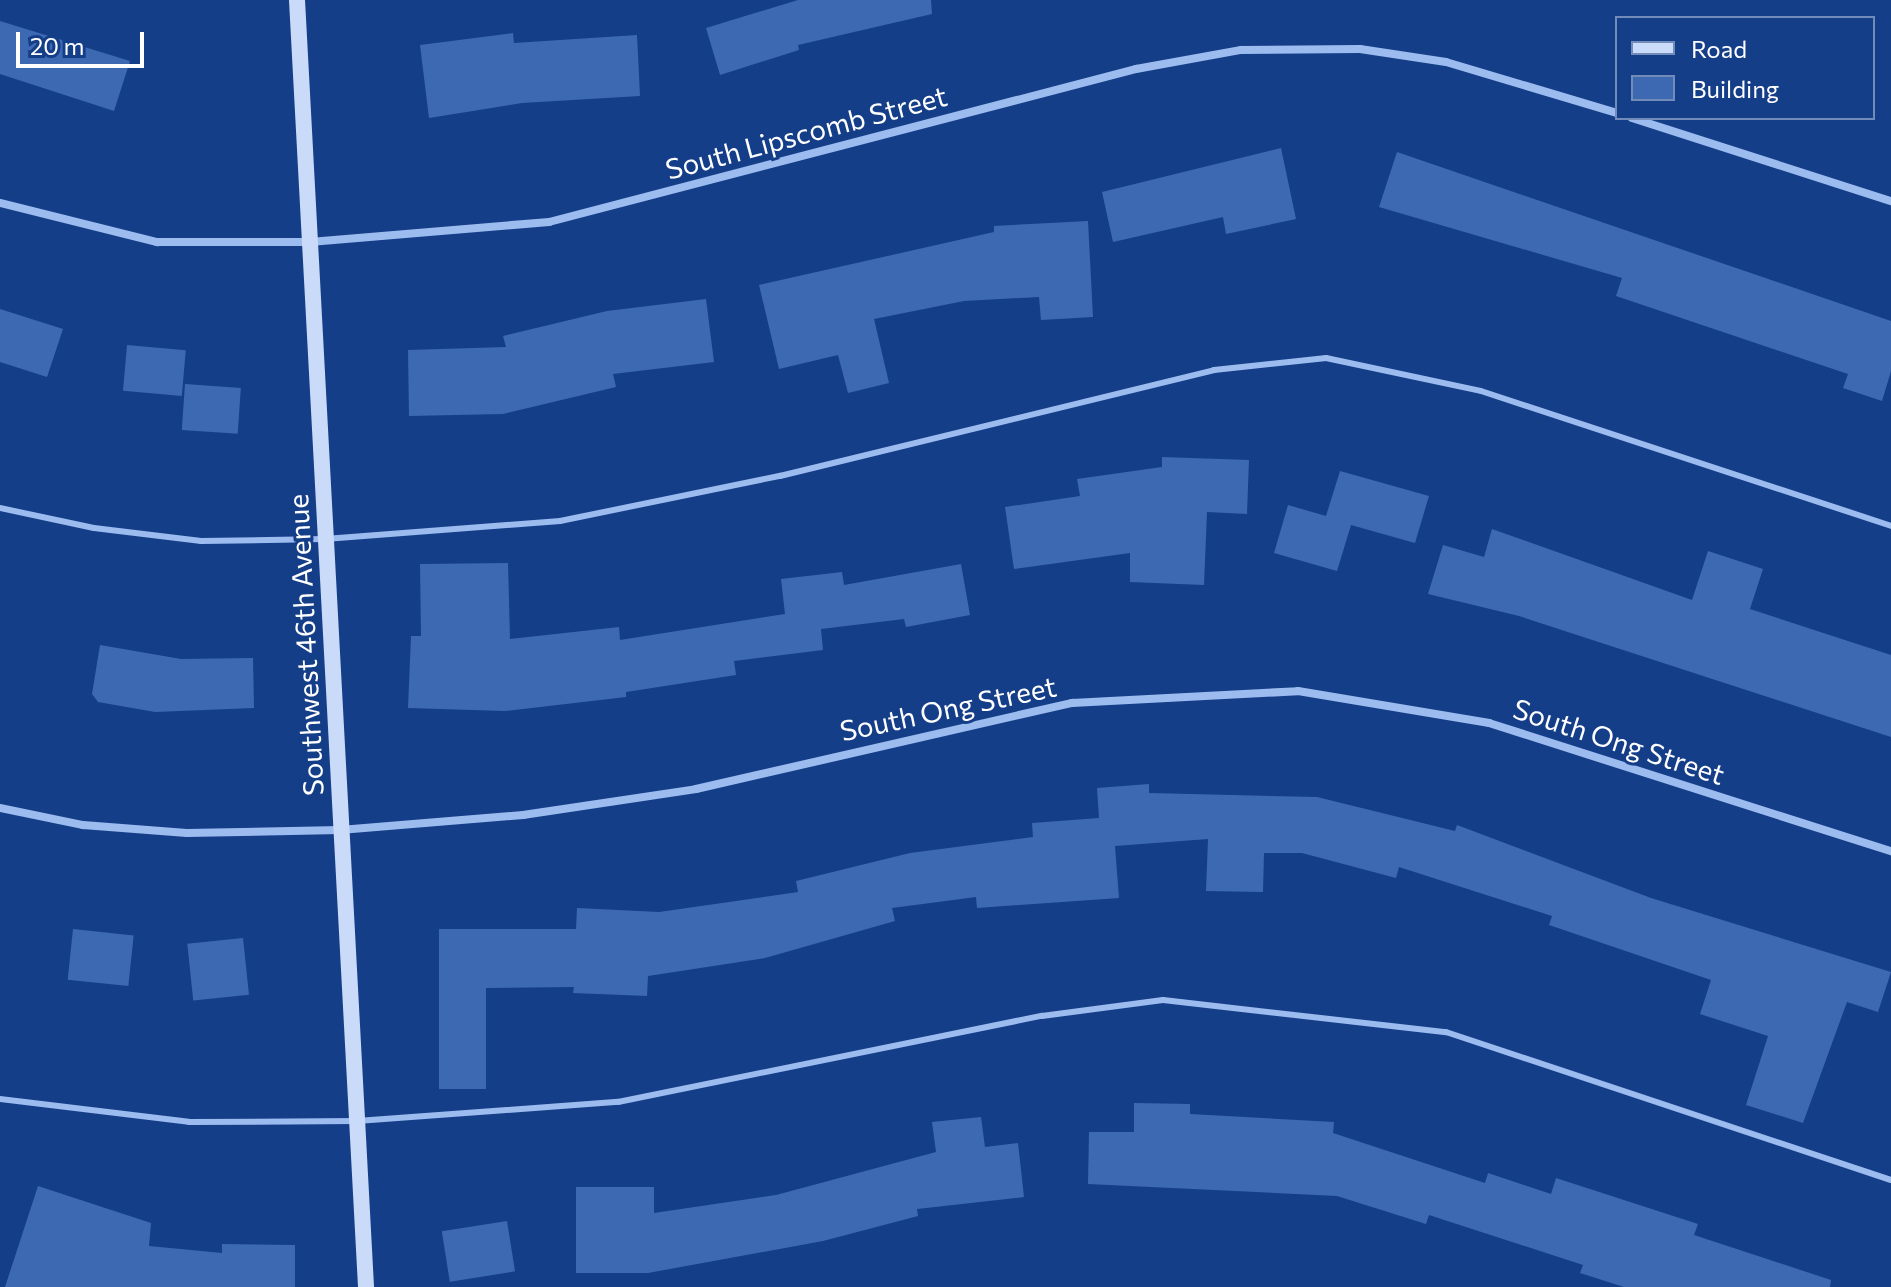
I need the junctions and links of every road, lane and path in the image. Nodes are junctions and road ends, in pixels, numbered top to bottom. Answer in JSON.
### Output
{"nodes":[{"id":1,"x":297,"y":0,"type":"edge"},
{"id":2,"x":1615,"y":112,"type":"edge"},
{"id":3,"x":1638,"y":120,"type":"edge"},
{"id":4,"x":1891,"y":201,"type":"edge"},
{"id":5,"x":0,"y":203,"type":"edge"},
{"id":6,"x":310,"y":242,"type":"junction"},
{"id":7,"x":0,"y":508,"type":"edge"},
{"id":8,"x":1891,"y":526,"type":"edge"},
{"id":9,"x":325,"y":539,"type":"junction"},
{"id":10,"x":0,"y":808,"type":"edge"},
{"id":11,"x":340,"y":830,"type":"junction"},
{"id":12,"x":1891,"y":851,"type":"edge"},
{"id":13,"x":0,"y":1099,"type":"edge"},
{"id":14,"x":357,"y":1121,"type":"junction"},
{"id":15,"x":1891,"y":1180,"type":"edge"},
{"id":16,"x":366,"y":1287,"type":"edge"}],
"edges":[{"from":1,"to":6,"type":"main road","name":"Southwest 46th Avenue"},
{"from":2,"to":6,"type":"street","name":"South Lipscomb Street"},
{"from":3,"to":4,"type":"street"},
{"from":5,"to":6,"type":"street","name":"South Lipscomb Street"},
{"from":6,"to":9,"type":"main road","name":"Southwest 46th Avenue"},
{"from":7,"to":9,"type":"lane"},
{"from":8,"to":9,"type":"lane"},
{"from":9,"to":11,"type":"main road","name":"Southwest 46th Avenue"},
{"from":10,"to":11,"type":"street","name":"South Ong Street"},
{"from":11,"to":12,"type":"street","name":"South Ong Street"},
{"from":11,"to":14,"type":"main road","name":"Southwest 46th Avenue"},
{"from":13,"to":14,"type":"lane"},
{"from":14,"to":15,"type":"lane"},
{"from":14,"to":16,"type":"main road","name":"Southwest 46th Avenue"}]}
